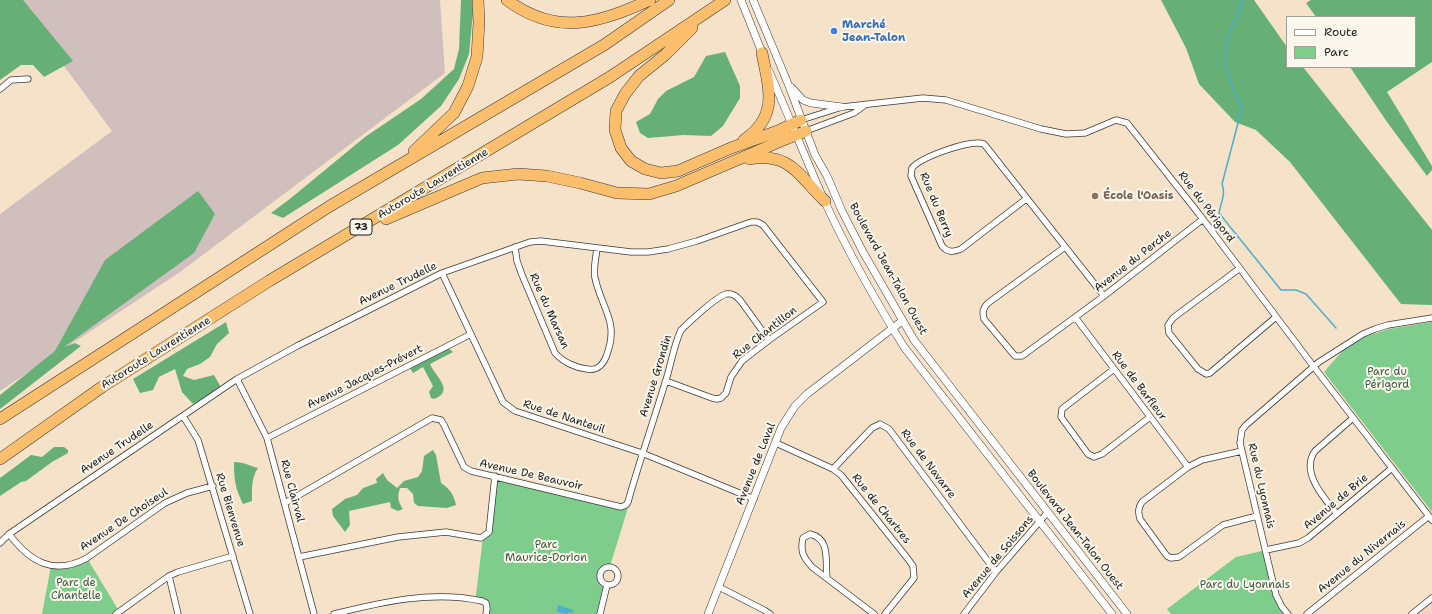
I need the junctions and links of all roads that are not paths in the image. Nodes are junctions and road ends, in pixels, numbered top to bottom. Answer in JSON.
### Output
{"nodes":[{"id":1,"x":478,"y":0,"type":"edge"},
{"id":2,"x":507,"y":0,"type":"edge"},
{"id":3,"x":650,"y":0,"type":"edge"},
{"id":4,"x":669,"y":0,"type":"edge"},
{"id":5,"x":741,"y":0,"type":"edge"},
{"id":6,"x":753,"y":0,"type":"edge"},
{"id":7,"x":721,"y":3,"type":"edge"},
{"id":8,"x":762,"y":53,"type":"junction"},
{"id":9,"x":28,"y":79,"type":"dead end"},
{"id":10,"x":789,"y":86,"type":"junction"},
{"id":11,"x":0,"y":89,"type":"edge"},
{"id":12,"x":865,"y":105,"type":"junction"},
{"id":13,"x":842,"y":107,"type":"junction"},
{"id":14,"x":799,"y":127,"type":"junction"},
{"id":15,"x":731,"y":148,"type":"junction"},
{"id":16,"x":728,"y":164,"type":"junction"},
{"id":17,"x":399,"y":165,"type":"junction"},
{"id":18,"x":1026,"y":199,"type":"junction"},
{"id":19,"x":824,"y":201,"type":"junction"},
{"id":20,"x":1203,"y":220,"type":"junction"},
{"id":21,"x":349,"y":235,"type":"junction"},
{"id":22,"x":515,"y":247,"type":"junction"},
{"id":23,"x":1065,"y":247,"type":"junction"},
{"id":24,"x":597,"y":248,"type":"junction"},
{"id":25,"x":1240,"y":268,"type":"junction"},
{"id":26,"x":442,"y":273,"type":"junction"},
{"id":27,"x":1104,"y":296,"type":"junction"},
{"id":28,"x":823,"y":302,"type":"joint"},
{"id":29,"x":1075,"y":317,"type":"junction"},
{"id":30,"x":1276,"y":317,"type":"junction"},
{"id":31,"x":1432,"y":318,"type":"edge"},
{"id":32,"x":902,"y":320,"type":"junction"},
{"id":33,"x":892,"y":328,"type":"junction"},
{"id":34,"x":471,"y":334,"type":"junction"},
{"id":35,"x":769,"y":340,"type":"junction"},
{"id":36,"x":1314,"y":367,"type":"junction"},
{"id":37,"x":1114,"y":369,"type":"junction"},
{"id":38,"x":237,"y":379,"type":"junction"},
{"id":39,"x":666,"y":381,"type":"junction"},
{"id":40,"x":183,"y":416,"type":"junction"},
{"id":41,"x":1150,"y":417,"type":"junction"},
{"id":42,"x":1353,"y":418,"type":"junction"},
{"id":43,"x":0,"y":419,"type":"edge"},
{"id":44,"x":268,"y":438,"type":"junction"},
{"id":45,"x":776,"y":443,"type":"junction"},
{"id":46,"x":1242,"y":451,"type":"junction"},
{"id":47,"x":642,"y":453,"type":"junction"},
{"id":48,"x":0,"y":459,"type":"edge"},
{"id":49,"x":1188,"y":467,"type":"junction"},
{"id":50,"x":1392,"y":468,"type":"junction"},
{"id":51,"x":833,"y":469,"type":"junction"},
{"id":52,"x":495,"y":476,"type":"junction"},
{"id":53,"x":213,"y":486,"type":"junction"},
{"id":54,"x":754,"y":499,"type":"junction"},
{"id":55,"x":285,"y":503,"type":"junction"},
{"id":56,"x":1047,"y":513,"type":"junction"},
{"id":57,"x":1336,"y":514,"type":"junction"},
{"id":58,"x":1257,"y":516,"type":"junction"},
{"id":59,"x":1431,"y":518,"type":"edge"},
{"id":60,"x":1040,"y":522,"type":"junction"},
{"id":61,"x":9,"y":534,"type":"junction"},
{"id":62,"x":0,"y":543,"type":"edge"},
{"id":63,"x":1266,"y":550,"type":"junction"},
{"id":64,"x":233,"y":556,"type":"junction"},
{"id":65,"x":299,"y":557,"type":"junction"},
{"id":66,"x":996,"y":572,"type":"junction"},
{"id":67,"x":169,"y":576,"type":"junction"},
{"id":68,"x":827,"y":578,"type":"junction"},
{"id":69,"x":607,"y":585,"type":"dead end"},
{"id":70,"x":719,"y":587,"type":"junction"},
{"id":71,"x":1432,"y":598,"type":"edge"},
{"id":72,"x":116,"y":614,"type":"edge"},
{"id":73,"x":178,"y":614,"type":"edge"},
{"id":74,"x":250,"y":614,"type":"edge"},
{"id":75,"x":314,"y":614,"type":"edge"},
{"id":76,"x":334,"y":614,"type":"edge"},
{"id":77,"x":486,"y":614,"type":"edge"},
{"id":78,"x":600,"y":614,"type":"edge"},
{"id":79,"x":708,"y":614,"type":"edge"},
{"id":80,"x":770,"y":614,"type":"edge"},
{"id":81,"x":874,"y":614,"type":"edge"},
{"id":82,"x":885,"y":614,"type":"edge"},
{"id":83,"x":964,"y":614,"type":"edge"},
{"id":84,"x":1112,"y":614,"type":"edge"},
{"id":85,"x":1127,"y":614,"type":"edge"},
{"id":86,"x":1288,"y":614,"type":"edge"},
{"id":87,"x":1307,"y":614,"type":"edge"},
{"id":88,"x":1412,"y":614,"type":"edge"}],
"edges":[{"from":1,"to":17,"type":"highway"},
{"from":2,"to":3,"type":"highway"},
{"from":4,"to":17,"type":"highway"},
{"from":5,"to":8,"type":"street","name":"Boulevard Jean-Talon Ouest"},
{"from":6,"to":10,"type":"street","name":"Boulevard Jean-Talon Ouest"},
{"from":7,"to":15,"type":"highway"},
{"from":7,"to":21,"type":"highway","name":"Autoroute Laurentienne","number":"73"},
{"from":8,"to":14,"type":"street","name":"Boulevard Jean-Talon Ouest"},
{"from":8,"to":15,"type":"highway"},
{"from":9,"to":11,"type":"street"},
{"from":10,"to":13,"type":"street"},
{"from":10,"to":14,"type":"street","name":"Boulevard Jean-Talon Ouest"},
{"from":12,"to":13,"type":"street","name":"Rue du Périgord"},
{"from":12,"to":14,"type":"street","name":"Rue du Périgord"},
{"from":12,"to":20,"type":"street","name":"Rue du Périgord"},
{"from":13,"to":14,"type":"street","name":"Rue du Périgord"},
{"from":14,"to":15,"type":"highway"},
{"from":14,"to":16,"type":"highway"},
{"from":14,"to":19,"type":"street","name":"Boulevard Jean-Talon Ouest"},
{"from":14,"to":32,"type":"street","name":"Boulevard Jean-Talon Ouest"},
{"from":16,"to":19,"type":"highway"},
{"from":16,"to":21,"type":"highway"},
{"from":17,"to":43,"type":"highway"},
{"from":18,"to":18,"type":"street","name":"Rue du Berry"},
{"from":18,"to":23,"type":"street","name":"Rue du Berry"},
{"from":19,"to":33,"type":"street","name":"Boulevard Jean-Talon Ouest"},
{"from":20,"to":25,"type":"street","name":"Rue du Périgord"},
{"from":20,"to":27,"type":"street","name":"Avenue du Perche"},
{"from":21,"to":48,"type":"highway","name":"Autoroute Laurentienne","number":"73"},
{"from":22,"to":24,"type":"street","name":"Avenue Trudelle"},
{"from":22,"to":24,"type":"street","name":"Rue du Marsan"},
{"from":22,"to":26,"type":"street","name":"Avenue Trudelle"},
{"from":23,"to":27,"type":"street","name":"Rue du Berry"},
{"from":23,"to":29,"type":"street","name":"Avenue du Perche"},
{"from":24,"to":28,"type":"street","name":"Avenue Trudelle"},
{"from":25,"to":30,"type":"street","name":"Rue du Périgord"},
{"from":25,"to":30,"type":"street"},
{"from":26,"to":34,"type":"street","name":"Rue de Nanteuil"},
{"from":26,"to":38,"type":"street","name":"Avenue Trudelle"},
{"from":27,"to":29,"type":"street","name":"Avenue du Perche"},
{"from":28,"to":35,"type":"street","name":"Rue Chantillon"},
{"from":29,"to":37,"type":"street","name":"Rue de Barfleur"},
{"from":30,"to":36,"type":"street","name":"Rue du Périgord"},
{"from":31,"to":36,"type":"street","name":"Rue du Lyonnais"},
{"from":32,"to":33,"type":"street","name":"Avenue de Laval"},
{"from":32,"to":56,"type":"street","name":"Boulevard Jean-Talon Ouest"},
{"from":33,"to":45,"type":"street","name":"Avenue de Laval"},
{"from":33,"to":60,"type":"street","name":"Boulevard Jean-Talon Ouest"},
{"from":34,"to":44,"type":"street","name":"Avenue Jacques-Prévert"},
{"from":34,"to":47,"type":"street","name":"Rue de Nanteuil"},
{"from":35,"to":39,"type":"street","name":"Rue Chantillon"},
{"from":35,"to":39,"type":"street","name":"Avenue Grondin"},
{"from":36,"to":42,"type":"street","name":"Rue du Périgord"},
{"from":36,"to":46,"type":"street","name":"Rue du Lyonnais"},
{"from":37,"to":41,"type":"street","name":"Rue de Barfleur"},
{"from":37,"to":41,"type":"street"},
{"from":38,"to":40,"type":"street","name":"Avenue Trudelle"},
{"from":38,"to":44,"type":"street","name":"Rue Clairval"},
{"from":39,"to":47,"type":"street","name":"Avenue Grondin"},
{"from":40,"to":53,"type":"street","name":"Rue Bienvenue"},
{"from":40,"to":61,"type":"street","name":"Avenue Trudelle"},
{"from":41,"to":49,"type":"street","name":"Rue de Barfleur"},
{"from":42,"to":50,"type":"street","name":"Rue du Périgord"},
{"from":42,"to":57,"type":"street"},
{"from":44,"to":55,"type":"street","name":"Rue Clairval"},
{"from":45,"to":51,"type":"street","name":"Rue de Chartres"},
{"from":45,"to":54,"type":"street","name":"Avenue de Laval"},
{"from":46,"to":49,"type":"street"},
{"from":46,"to":58,"type":"street","name":"Rue du Lyonnais"},
{"from":47,"to":52,"type":"street","name":"Avenue De Beauvoir"},
{"from":47,"to":54,"type":"street","name":"Rue de Nanteuil"},
{"from":49,"to":58,"type":"street"},
{"from":50,"to":57,"type":"street","name":"Avenue de Brie"},
{"from":50,"to":59,"type":"street","name":"Rue du Périgord"},
{"from":51,"to":66,"type":"street","name":"Rue de Navarre"},
{"from":51,"to":82,"type":"street","name":"Rue de Chartres"},
{"from":52,"to":55,"type":"street","name":"Avenue De Beauvoir"},
{"from":52,"to":65,"type":"street"},
{"from":53,"to":61,"type":"street","name":"Avenue De Choiseul"},
{"from":53,"to":64,"type":"street","name":"Rue Bienvenue"},
{"from":54,"to":70,"type":"street","name":"Avenue de Laval"},
{"from":55,"to":65,"type":"street","name":"Rue Clairval"},
{"from":56,"to":60,"type":"street","name":"Avenue de Soissons"},
{"from":56,"to":85,"type":"street","name":"Boulevard Jean-Talon Ouest"},
{"from":57,"to":63,"type":"street","name":"Avenue de Brie"},
{"from":58,"to":63,"type":"street","name":"Rue du Lyonnais"},
{"from":59,"to":87,"type":"street","name":"Avenue du Nivernais"},
{"from":60,"to":66,"type":"street","name":"Avenue de Soissons"},
{"from":60,"to":84,"type":"street","name":"Boulevard Jean-Talon Ouest"},
{"from":61,"to":62,"type":"street","name":"Avenue Trudelle"},
{"from":63,"to":86,"type":"street","name":"Rue du Lyonnais"},
{"from":64,"to":67,"type":"street"},
{"from":64,"to":74,"type":"street","name":"Rue Bienvenue"},
{"from":65,"to":75,"type":"street","name":"Rue Clairval"},
{"from":66,"to":83,"type":"street","name":"Avenue de Soissons"},
{"from":67,"to":72,"type":"street"},
{"from":67,"to":73,"type":"street"},
{"from":68,"to":68,"type":"street"},
{"from":68,"to":81,"type":"street"},
{"from":69,"to":78,"type":"street"},
{"from":70,"to":79,"type":"street","name":"Avenue de Laval"},
{"from":70,"to":80,"type":"street"},
{"from":71,"to":88,"type":"street"},
{"from":76,"to":77,"type":"street"}]}
